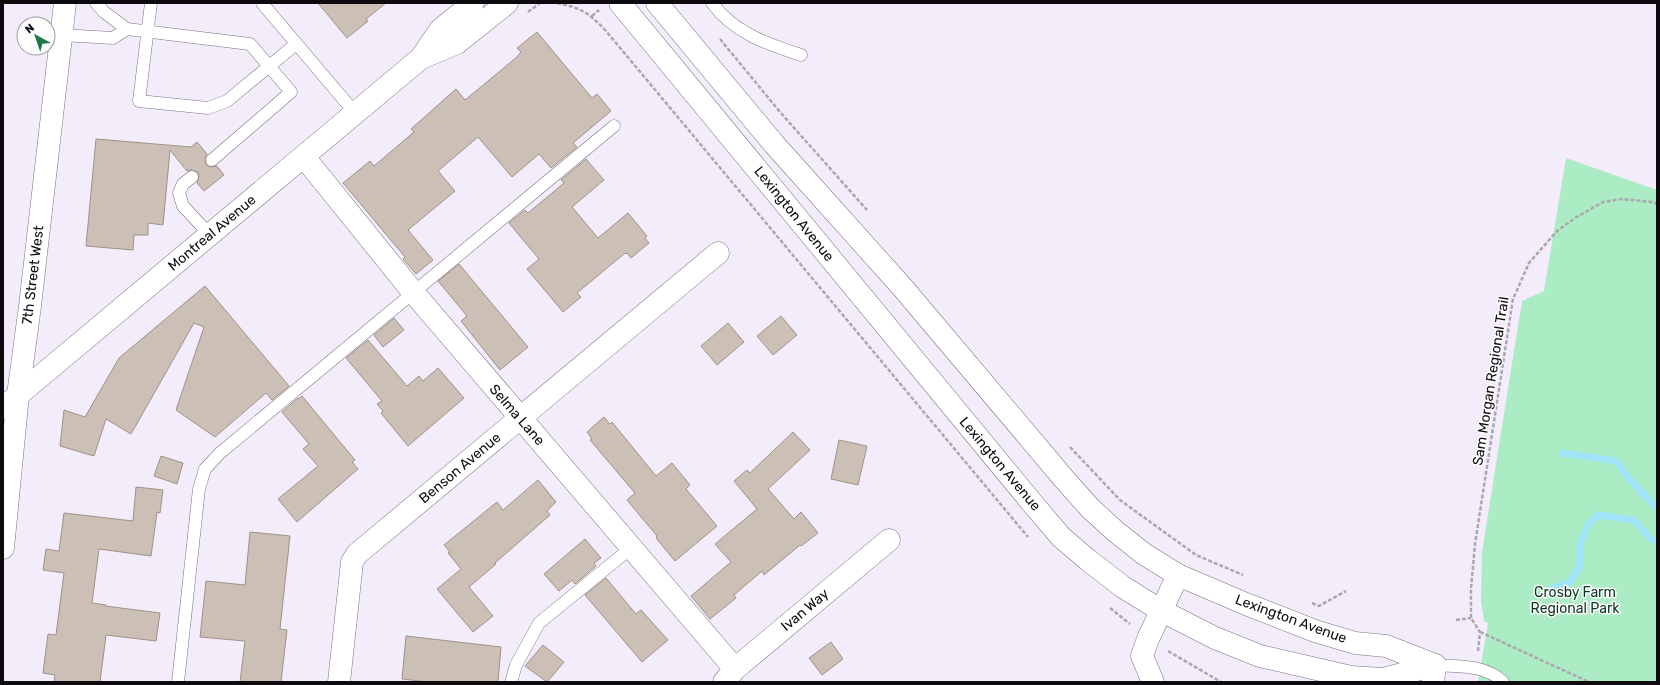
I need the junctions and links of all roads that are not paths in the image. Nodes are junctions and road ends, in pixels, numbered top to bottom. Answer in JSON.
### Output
{"nodes":[{"id":1,"x":65,"y":3,"type":"edge"},
{"id":2,"x":96,"y":3,"type":"edge"},
{"id":3,"x":151,"y":3,"type":"edge"},
{"id":4,"x":262,"y":3,"type":"edge"},
{"id":5,"x":473,"y":3,"type":"edge"},
{"id":6,"x":507,"y":3,"type":"edge"},
{"id":7,"x":620,"y":3,"type":"edge"},
{"id":8,"x":657,"y":3,"type":"edge"},
{"id":9,"x":712,"y":3,"type":"edge"},
{"id":10,"x":127,"y":29,"type":"junction"},
{"id":11,"x":147,"y":31,"type":"junction"},
{"id":12,"x":61,"y":35,"type":"junction"},
{"id":13,"x":296,"y":44,"type":"junction"},
{"id":14,"x":801,"y":55,"type":"dead end"},
{"id":15,"x":421,"y":58,"type":"junction"},
{"id":16,"x":268,"y":66,"type":"junction"},
{"id":17,"x":356,"y":114,"type":"junction"},
{"id":18,"x":614,"y":126,"type":"dead end"},
{"id":19,"x":304,"y":157,"type":"junction"},
{"id":20,"x":212,"y":160,"type":"dead end"},
{"id":21,"x":192,"y":177,"type":"dead end"},
{"id":22,"x":210,"y":234,"type":"junction"},
{"id":23,"x":718,"y":253,"type":"dead end"},
{"id":24,"x":413,"y":292,"type":"junction"},
{"id":25,"x":10,"y":401,"type":"edge"},
{"id":26,"x":520,"y":418,"type":"junction"},
{"id":27,"x":890,"y":540,"type":"dead end"},
{"id":28,"x":3,"y":548,"type":"edge"},
{"id":29,"x":631,"y":548,"type":"junction"},
{"id":30,"x":1178,"y":575,"type":"junction"},
{"id":31,"x":1160,"y":610,"type":"junction"},
{"id":32,"x":1434,"y":674,"type":"edge"},
{"id":33,"x":729,"y":675,"type":"edge"},
{"id":34,"x":1383,"y":681,"type":"edge"},
{"id":35,"x":178,"y":682,"type":"edge"},
{"id":36,"x":339,"y":682,"type":"edge"},
{"id":37,"x":511,"y":682,"type":"edge"},
{"id":38,"x":1153,"y":682,"type":"edge"},
{"id":39,"x":1503,"y":682,"type":"edge"}],
"edges":[{"from":1,"to":12,"type":"street","name":"7th Street West"},
{"from":2,"to":10,"type":"lane"},
{"from":3,"to":11,"type":"lane"},
{"from":4,"to":13,"type":"lane"},
{"from":5,"to":15,"type":"street","name":"Montreal Avenue"},
{"from":6,"to":15,"type":"street","name":"Montreal Avenue"},
{"from":7,"to":31,"type":"street","name":"Lexington Avenue"},
{"from":8,"to":30,"type":"street","name":"Lexington Avenue"},
{"from":9,"to":14,"type":"lane"},
{"from":10,"to":11,"type":"lane"},
{"from":10,"to":12,"type":"lane"},
{"from":11,"to":16,"type":"lane"},
{"from":11,"to":16,"type":"lane"},
{"from":12,"to":25,"type":"street","name":"7th Street West"},
{"from":13,"to":16,"type":"lane"},
{"from":13,"to":17,"type":"lane"},
{"from":15,"to":17,"type":"street","name":"Montreal Avenue"},
{"from":16,"to":20,"type":"lane"},
{"from":17,"to":19,"type":"street","name":"Montreal Avenue"},
{"from":18,"to":24,"type":"lane"},
{"from":19,"to":22,"type":"street","name":"Montreal Avenue"},
{"from":19,"to":24,"type":"street","name":"Selma Lane"},
{"from":21,"to":22,"type":"lane"},
{"from":22,"to":25,"type":"street","name":"Montreal Avenue"},
{"from":23,"to":26,"type":"street","name":"Benson Avenue"},
{"from":24,"to":26,"type":"street","name":"Selma Lane"},
{"from":24,"to":35,"type":"lane"},
{"from":25,"to":28,"type":"street","name":"7th Street West"},
{"from":26,"to":29,"type":"street","name":"Selma Lane"},
{"from":26,"to":36,"type":"street","name":"Benson Avenue"},
{"from":27,"to":33,"type":"street","name":"Ivan Way"},
{"from":29,"to":33,"type":"street","name":"Selma Lane"},
{"from":29,"to":37,"type":"lane"},
{"from":30,"to":31,"type":"street"},
{"from":30,"to":32,"type":"street","name":"Lexington Avenue"},
{"from":31,"to":34,"type":"street","name":"Lexington Avenue"},
{"from":31,"to":38,"type":"street"},
{"from":32,"to":34,"type":"street","name":"Lexington Avenue"},
{"from":32,"to":39,"type":"lane"}]}
